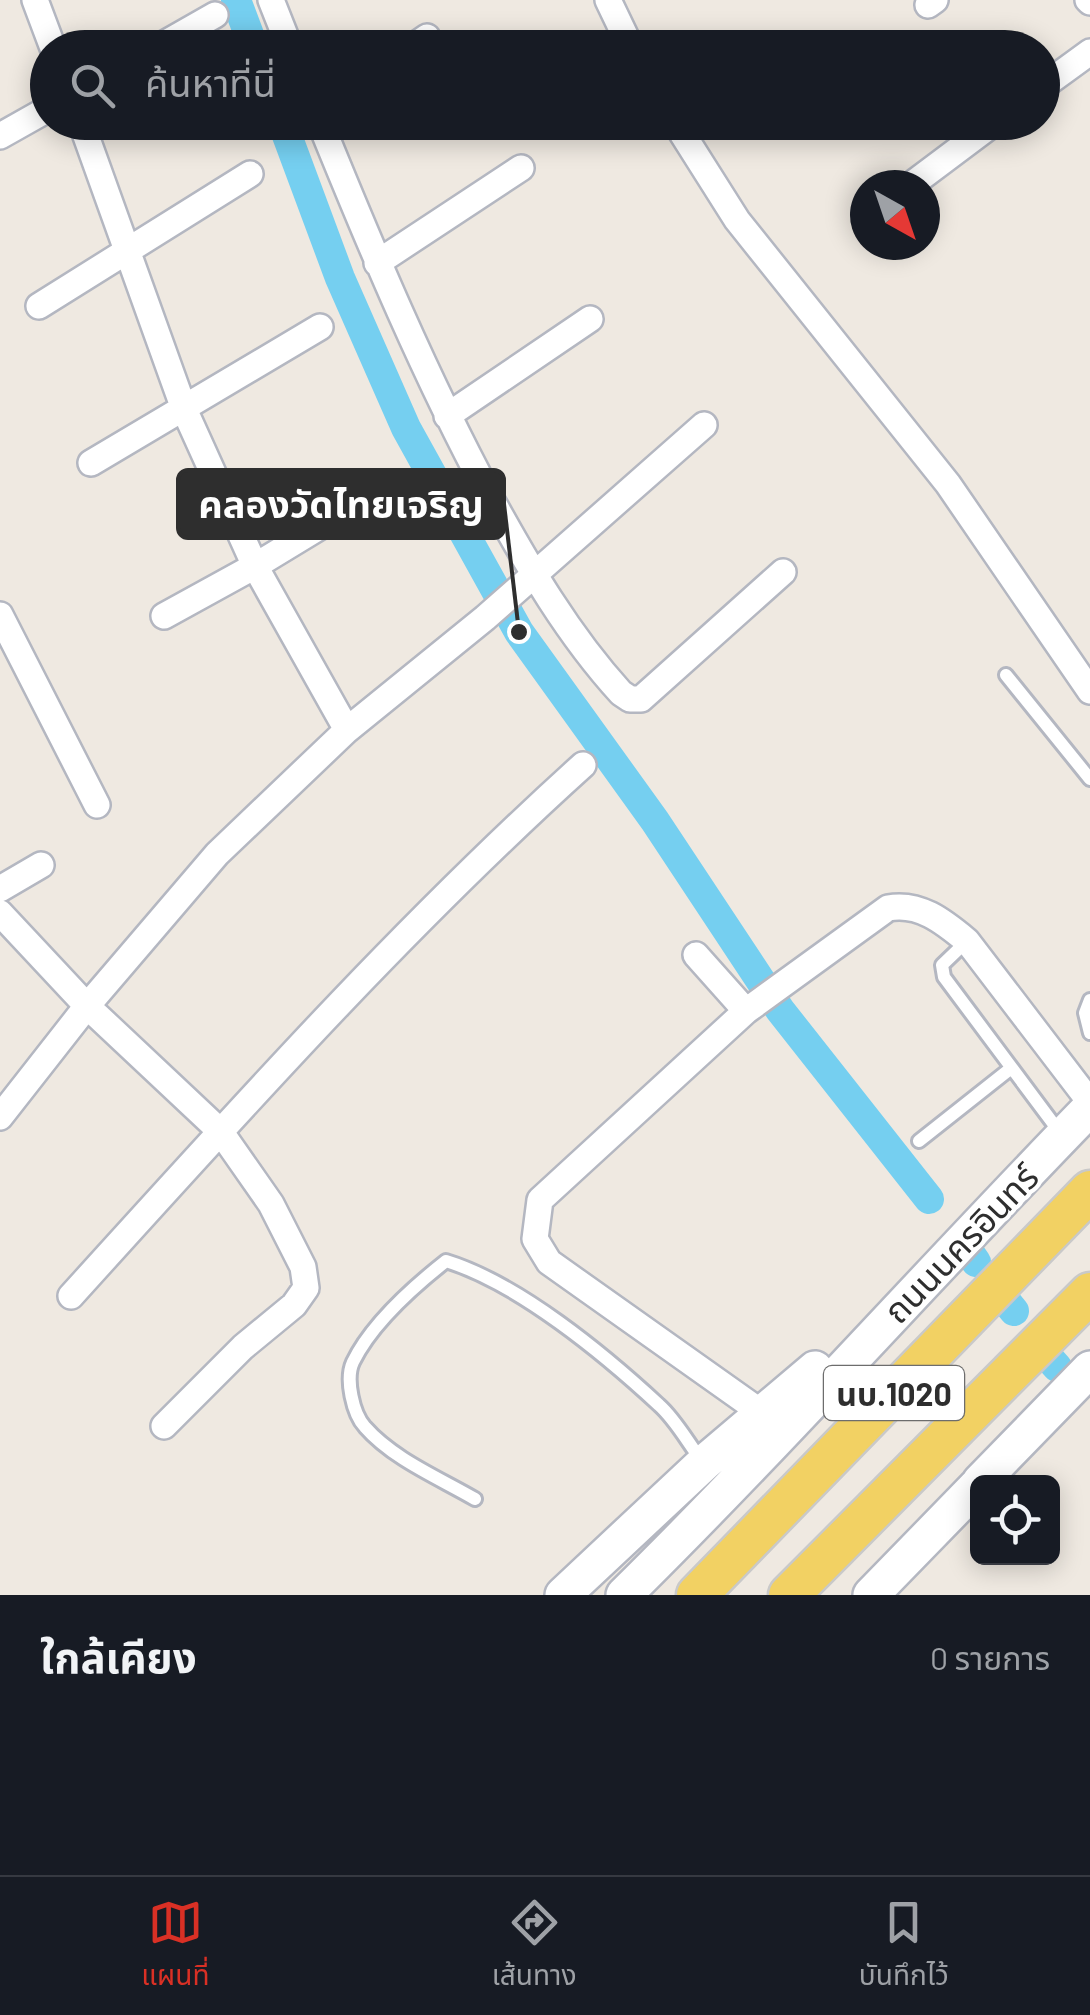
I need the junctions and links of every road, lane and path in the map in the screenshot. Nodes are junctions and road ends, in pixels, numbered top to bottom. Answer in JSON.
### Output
{"nodes":[{"id":1,"x":35,"y":0,"type":"edge"},
{"id":2,"x":272,"y":0,"type":"edge"},
{"id":3,"x":608,"y":0,"type":"edge"},
{"id":4,"x":215,"y":15,"type":"dead end"},
{"id":5,"x":46,"y":30,"type":"edge"},
{"id":6,"x":189,"y":30,"type":"edge"},
{"id":7,"x":283,"y":30,"type":"edge"},
{"id":8,"x":623,"y":30,"type":"edge"},
{"id":9,"x":1090,"y":52,"type":"edge"},
{"id":10,"x":1060,"y":74,"type":"edge"},
{"id":11,"x":30,"y":119,"type":"edge"},
{"id":12,"x":0,"y":136,"type":"edge"},
{"id":13,"x":88,"y":140,"type":"edge"},
{"id":14,"x":327,"y":140,"type":"edge"},
{"id":15,"x":687,"y":140,"type":"edge"},
{"id":16,"x":971,"y":140,"type":"edge"},
{"id":17,"x":520,"y":168,"type":"dead end"},
{"id":18,"x":931,"y":170,"type":"edge"},
{"id":19,"x":250,"y":174,"type":"dead end"},
{"id":20,"x":126,"y":252,"type":"junction"},
{"id":21,"x":377,"y":263,"type":"junction"},
{"id":22,"x":39,"y":306,"type":"dead end"},
{"id":23,"x":590,"y":320,"type":"dead end"},
{"id":24,"x":320,"y":326,"type":"dead end"},
{"id":25,"x":184,"y":409,"type":"junction"},
{"id":26,"x":447,"y":416,"type":"junction"},
{"id":27,"x":704,"y":426,"type":"dead end"},
{"id":28,"x":91,"y":463,"type":"dead end"},
{"id":29,"x":390,"y":484,"type":"dead end"},
{"id":30,"x":255,"y":566,"type":"junction"},
{"id":31,"x":784,"y":572,"type":"dead end"},
{"id":32,"x":526,"y":581,"type":"junction"},
{"id":33,"x":0,"y":615,"type":"edge"},
{"id":34,"x":164,"y":616,"type":"dead end"},
{"id":35,"x":1006,"y":674,"type":"dead end"},
{"id":36,"x":1090,"y":691,"type":"edge"},
{"id":37,"x":346,"y":730,"type":"junction"},
{"id":38,"x":583,"y":764,"type":"dead end"},
{"id":39,"x":1090,"y":780,"type":"edge"},
{"id":40,"x":97,"y":805,"type":"dead end"},
{"id":41,"x":41,"y":865,"type":"dead end"},
{"id":42,"x":0,"y":889,"type":"edge"},
{"id":43,"x":0,"y":913,"type":"edge"},
{"id":44,"x":967,"y":941,"type":"junction"},
{"id":45,"x":696,"y":956,"type":"dead end"},
{"id":46,"x":1090,"y":1000,"type":"edge"},
{"id":47,"x":87,"y":1006,"type":"junction"},
{"id":48,"x":752,"y":1006,"type":"junction"},
{"id":49,"x":1090,"y":1033,"type":"edge"},
{"id":50,"x":1010,"y":1069,"type":"junction"},
{"id":51,"x":1090,"y":1105,"type":"edge"},
{"id":52,"x":0,"y":1117,"type":"edge"},
{"id":53,"x":220,"y":1131,"type":"junction"},
{"id":54,"x":1063,"y":1136,"type":"junction"},
{"id":55,"x":918,"y":1141,"type":"dead end"},
{"id":56,"x":1090,"y":1191,"type":"edge"},
{"id":57,"x":937,"y":1265,"type":"junction"},
{"id":58,"x":1090,"y":1293,"type":"edge"},
{"id":59,"x":70,"y":1296,"type":"dead end"},
{"id":60,"x":1090,"y":1369,"type":"edge"},
{"id":61,"x":762,"y":1413,"type":"junction"},
{"id":62,"x":164,"y":1426,"type":"dead end"},
{"id":63,"x":704,"y":1463,"type":"junction"},
{"id":64,"x":987,"y":1475,"type":"edge"},
{"id":65,"x":970,"y":1492,"type":"edge"},
{"id":66,"x":475,"y":1499,"type":"dead end"},
{"id":67,"x":562,"y":1595,"type":"edge"},
{"id":68,"x":624,"y":1595,"type":"edge"},
{"id":69,"x":697,"y":1595,"type":"edge"},
{"id":70,"x":789,"y":1595,"type":"edge"},
{"id":71,"x":870,"y":1595,"type":"edge"}],
"edges":[{"from":1,"to":5,"type":"street"},
{"from":2,"to":7,"type":"street"},
{"from":3,"to":8,"type":"street"},
{"from":4,"to":6,"type":"street"},
{"from":9,"to":10,"type":"street"},
{"from":11,"to":12,"type":"street"},
{"from":13,"to":20,"type":"street"},
{"from":14,"to":21,"type":"street"},
{"from":15,"to":36,"type":"street"},
{"from":16,"to":18,"type":"street"},
{"from":17,"to":21,"type":"street"},
{"from":19,"to":20,"type":"street"},
{"from":20,"to":22,"type":"street"},
{"from":20,"to":25,"type":"street"},
{"from":21,"to":26,"type":"street"},
{"from":23,"to":26,"type":"street"},
{"from":24,"to":25,"type":"street"},
{"from":25,"to":28,"type":"street"},
{"from":25,"to":30,"type":"street"},
{"from":26,"to":32,"type":"street"},
{"from":27,"to":32,"type":"street"},
{"from":29,"to":30,"type":"street"},
{"from":30,"to":34,"type":"street"},
{"from":30,"to":37,"type":"street"},
{"from":31,"to":32,"type":"street"},
{"from":32,"to":37,"type":"street"},
{"from":33,"to":40,"type":"street"},
{"from":35,"to":39,"type":"lane"},
{"from":37,"to":47,"type":"street"},
{"from":38,"to":53,"type":"street"},
{"from":41,"to":42,"type":"street"},
{"from":43,"to":47,"type":"street"},
{"from":44,"to":48,"type":"street"},
{"from":44,"to":50,"type":"lane"},
{"from":44,"to":51,"type":"street"},
{"from":45,"to":48,"type":"street"},
{"from":46,"to":49,"type":"lane"},
{"from":47,"to":52,"type":"street"},
{"from":47,"to":53,"type":"street"},
{"from":48,"to":61,"type":"street"},
{"from":50,"to":54,"type":"lane"},
{"from":50,"to":55,"type":"lane"},
{"from":51,"to":54,"type":"main road","name":"ถนนนครอินทร์","number":"นบ.1020"},
{"from":53,"to":59,"type":"street"},
{"from":53,"to":62,"type":"street"},
{"from":54,"to":57,"type":"main road","name":"ถนนนครอินทร์","number":"นบ.1020"},
{"from":56,"to":69,"type":"main road","name":"ถนนนครอินทร์","number":"นบ.1020"},
{"from":57,"to":61,"type":"main road"},
{"from":57,"to":68,"type":"main road","name":"ถนนนครอินทร์","number":"นบ.1020"},
{"from":58,"to":70,"type":"main road","number":"นบ.1020"},
{"from":60,"to":64,"type":"main road"},
{"from":61,"to":63,"type":"main road"},
{"from":63,"to":66,"type":"lane"},
{"from":63,"to":67,"type":"main road"},
{"from":65,"to":71,"type":"main road"}]}
